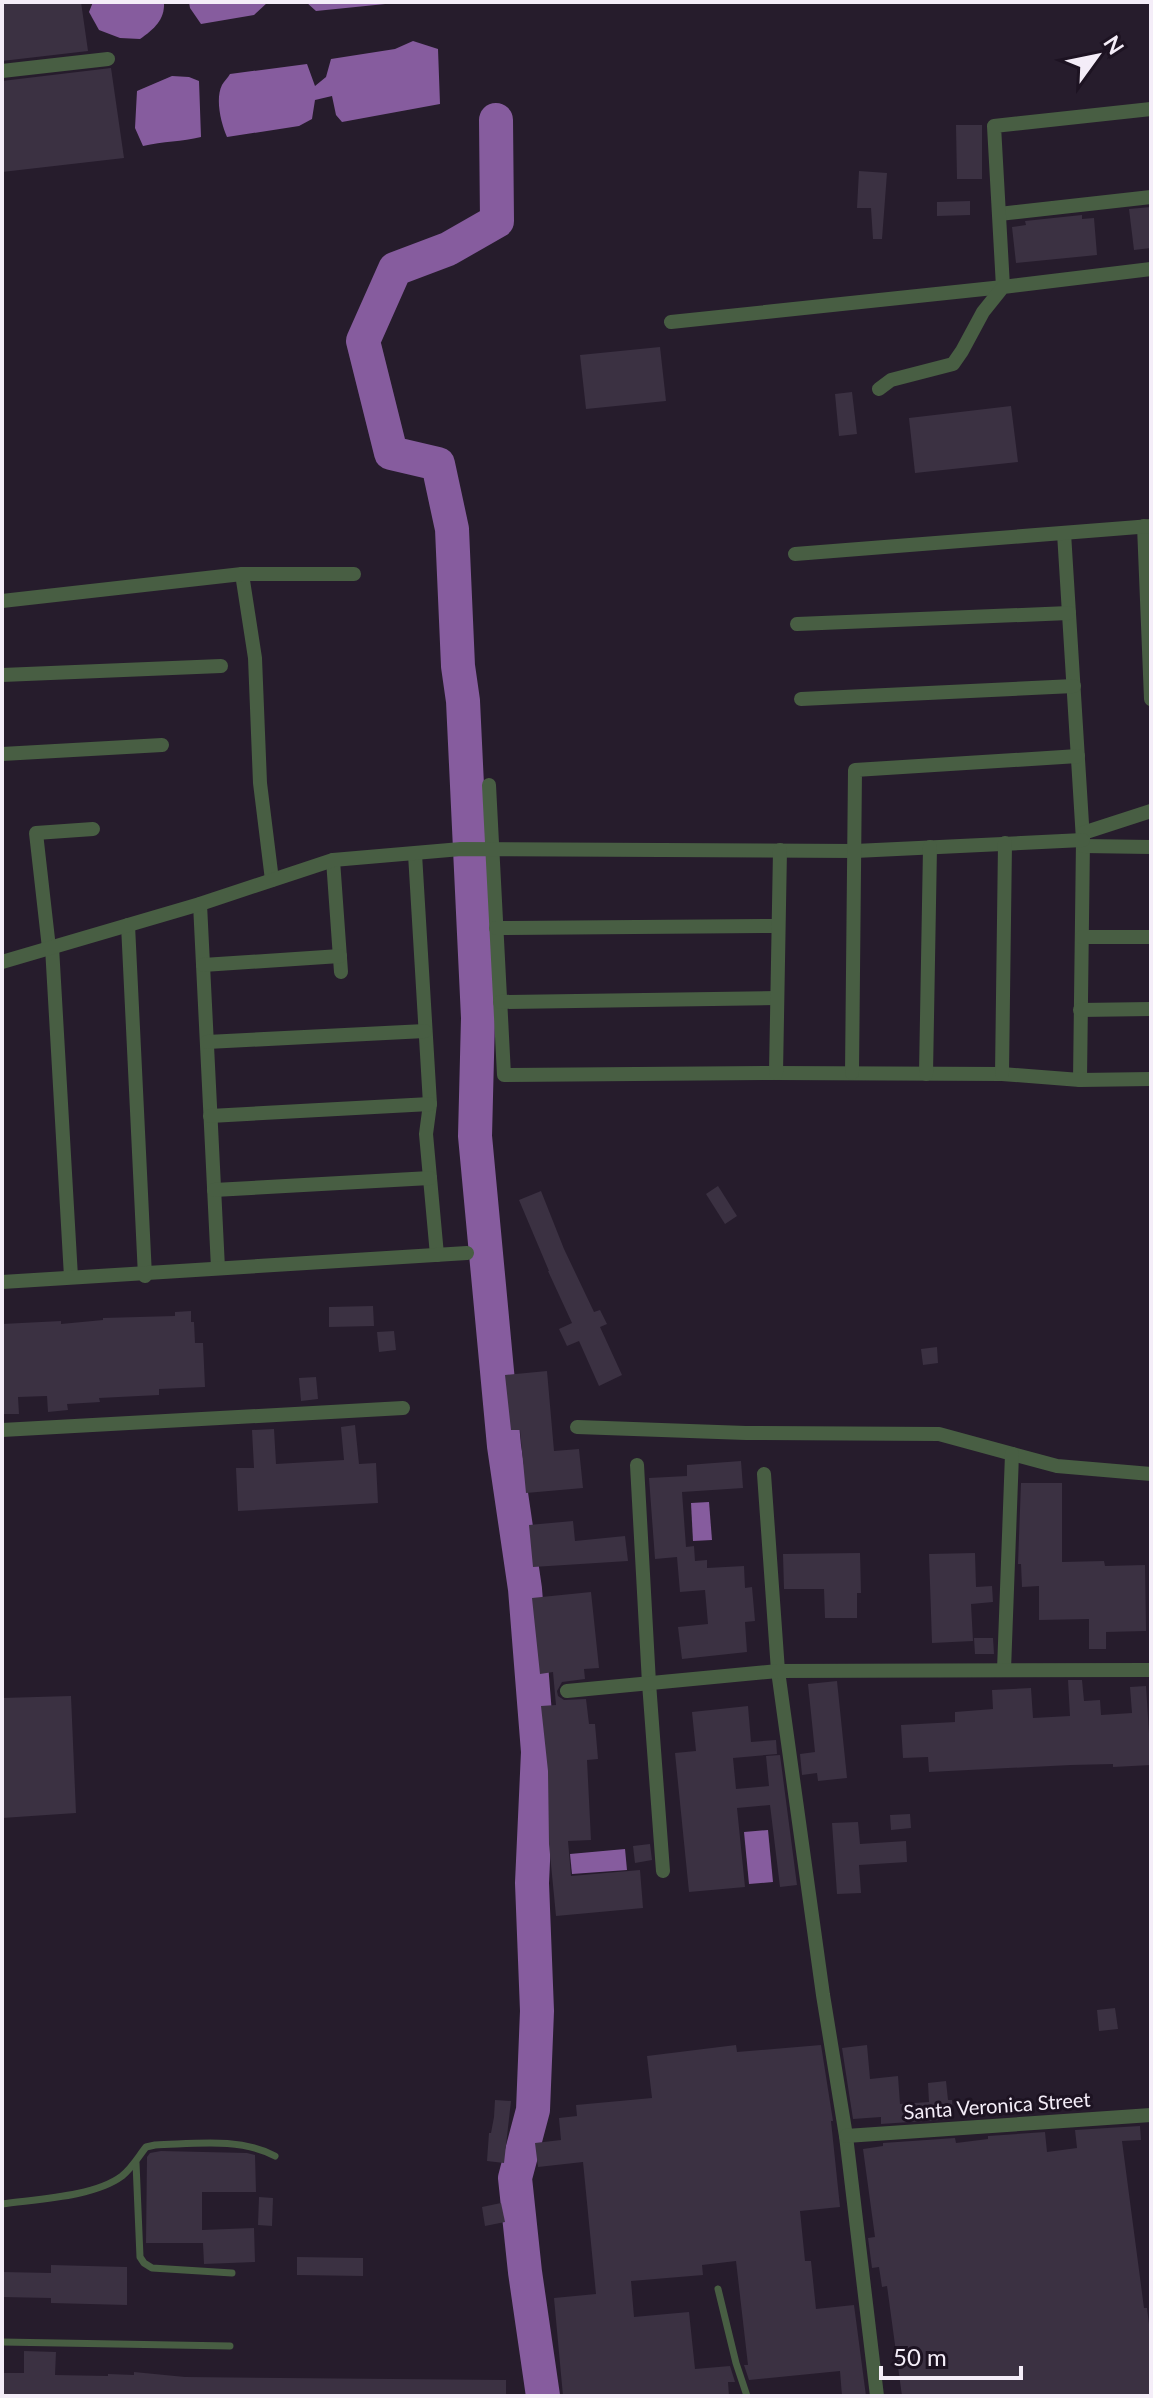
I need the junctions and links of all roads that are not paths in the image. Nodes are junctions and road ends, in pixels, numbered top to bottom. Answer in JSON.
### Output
{"nodes":[{"id":1,"x":108,"y":59,"type":"dead end"},
{"id":2,"x":2,"y":71,"type":"edge"},
{"id":3,"x":1151,"y":109,"type":"edge"},
{"id":4,"x":1151,"y":197,"type":"edge"},
{"id":5,"x":999,"y":214,"type":"junction"},
{"id":6,"x":1151,"y":269,"type":"edge"},
{"id":7,"x":1003,"y":287,"type":"junction"},
{"id":8,"x":671,"y":322,"type":"dead end"},
{"id":9,"x":879,"y":389,"type":"dead end"},
{"id":10,"x":1147,"y":526,"type":"edge"},
{"id":11,"x":1064,"y":533,"type":"junction"},
{"id":12,"x":795,"y":554,"type":"dead end"},
{"id":13,"x":242,"y":574,"type":"junction"},
{"id":14,"x":354,"y":574,"type":"dead end"},
{"id":15,"x":2,"y":601,"type":"edge"},
{"id":16,"x":1069,"y":613,"type":"junction"},
{"id":17,"x":797,"y":624,"type":"dead end"},
{"id":18,"x":221,"y":666,"type":"dead end"},
{"id":19,"x":2,"y":675,"type":"edge"},
{"id":20,"x":1074,"y":686,"type":"junction"},
{"id":21,"x":801,"y":699,"type":"dead end"},
{"id":22,"x":1151,"y":699,"type":"edge"},
{"id":23,"x":162,"y":745,"type":"dead end"},
{"id":24,"x":2,"y":754,"type":"edge"},
{"id":25,"x":1078,"y":756,"type":"junction"},
{"id":26,"x":489,"y":785,"type":"dead end"},
{"id":27,"x":1151,"y":811,"type":"edge"},
{"id":28,"x":93,"y":829,"type":"dead end"},
{"id":29,"x":1083,"y":839,"type":"junction"},
{"id":30,"x":1005,"y":843,"type":"junction"},
{"id":31,"x":930,"y":847,"type":"junction"},
{"id":32,"x":1151,"y":847,"type":"edge"},
{"id":33,"x":488,"y":849,"type":"junction"},
{"id":34,"x":780,"y":850,"type":"junction"},
{"id":35,"x":855,"y":851,"type":"junction"},
{"id":36,"x":415,"y":854,"type":"junction"},
{"id":37,"x":333,"y":860,"type":"junction"},
{"id":38,"x":272,"y":880,"type":"junction"},
{"id":39,"x":200,"y":904,"type":"junction"},
{"id":40,"x":128,"y":925,"type":"junction"},
{"id":41,"x":778,"y":926,"type":"junction"},
{"id":42,"x":496,"y":928,"type":"junction"},
{"id":43,"x":1082,"y":937,"type":"junction"},
{"id":44,"x":1151,"y":937,"type":"edge"},
{"id":45,"x":50,"y":948,"type":"junction"},
{"id":46,"x":340,"y":956,"type":"junction"},
{"id":47,"x":2,"y":962,"type":"edge"},
{"id":48,"x":203,"y":965,"type":"junction"},
{"id":49,"x":341,"y":972,"type":"dead end"},
{"id":50,"x":777,"y":998,"type":"junction"},
{"id":51,"x":500,"y":1002,"type":"junction"},
{"id":52,"x":1151,"y":1009,"type":"edge"},
{"id":53,"x":1080,"y":1010,"type":"junction"},
{"id":54,"x":425,"y":1031,"type":"junction"},
{"id":55,"x":207,"y":1042,"type":"junction"},
{"id":56,"x":776,"y":1073,"type":"junction"},
{"id":57,"x":852,"y":1073,"type":"junction"},
{"id":58,"x":926,"y":1074,"type":"junction"},
{"id":59,"x":1002,"y":1074,"type":"junction"},
{"id":60,"x":1151,"y":1079,"type":"edge"},
{"id":61,"x":1080,"y":1080,"type":"junction"},
{"id":62,"x":430,"y":1104,"type":"junction"},
{"id":63,"x":210,"y":1116,"type":"junction"},
{"id":64,"x":430,"y":1178,"type":"junction"},
{"id":65,"x":214,"y":1190,"type":"junction"},
{"id":66,"x":467,"y":1253,"type":"dead end"},
{"id":67,"x":437,"y":1255,"type":"junction"},
{"id":68,"x":218,"y":1268,"type":"junction"},
{"id":69,"x":144,"y":1274,"type":"junction"},
{"id":70,"x":71,"y":1277,"type":"junction"},
{"id":71,"x":2,"y":1282,"type":"edge"},
{"id":72,"x":403,"y":1408,"type":"dead end"},
{"id":73,"x":577,"y":1427,"type":"dead end"},
{"id":74,"x":2,"y":1430,"type":"edge"},
{"id":75,"x":1012,"y":1454,"type":"junction"},
{"id":76,"x":637,"y":1465,"type":"dead end"},
{"id":77,"x":764,"y":1474,"type":"dead end"},
{"id":78,"x":1151,"y":1474,"type":"edge"},
{"id":79,"x":1004,"y":1670,"type":"junction"},
{"id":80,"x":1151,"y":1670,"type":"edge"},
{"id":81,"x":778,"y":1671,"type":"junction"},
{"id":82,"x":649,"y":1683,"type":"junction"},
{"id":83,"x":567,"y":1691,"type":"dead end"},
{"id":84,"x":663,"y":1871,"type":"dead end"},
{"id":85,"x":1151,"y":2115,"type":"edge"},
{"id":86,"x":846,"y":2136,"type":"junction"},
{"id":87,"x":275,"y":2156,"type":"dead end"},
{"id":88,"x":136,"y":2163,"type":"junction"},
{"id":89,"x":2,"y":2204,"type":"edge"},
{"id":90,"x":232,"y":2273,"type":"dead end"},
{"id":91,"x":718,"y":2289,"type":"dead end"},
{"id":92,"x":2,"y":2342,"type":"edge"},
{"id":93,"x":230,"y":2346,"type":"dead end"},
{"id":94,"x":747,"y":2396,"type":"edge"},
{"id":95,"x":877,"y":2396,"type":"edge"}],
"edges":[{"from":1,"to":2,"type":"street"},
{"from":3,"to":5,"type":"street"},
{"from":4,"to":5,"type":"street"},
{"from":5,"to":7,"type":"street"},
{"from":6,"to":7,"type":"street"},
{"from":7,"to":8,"type":"street"},
{"from":7,"to":9,"type":"street"},
{"from":10,"to":11,"type":"street"},
{"from":10,"to":22,"type":"street"},
{"from":11,"to":12,"type":"street"},
{"from":11,"to":16,"type":"street"},
{"from":13,"to":14,"type":"street"},
{"from":13,"to":15,"type":"street"},
{"from":13,"to":38,"type":"street"},
{"from":16,"to":17,"type":"street"},
{"from":16,"to":20,"type":"street"},
{"from":18,"to":19,"type":"street"},
{"from":20,"to":21,"type":"street"},
{"from":20,"to":25,"type":"street"},
{"from":23,"to":24,"type":"street"},
{"from":25,"to":29,"type":"street"},
{"from":25,"to":35,"type":"street"},
{"from":26,"to":33,"type":"street"},
{"from":27,"to":29,"type":"street"},
{"from":28,"to":45,"type":"street"},
{"from":29,"to":30,"type":"street"},
{"from":29,"to":32,"type":"street"},
{"from":29,"to":43,"type":"street"},
{"from":30,"to":31,"type":"street"},
{"from":30,"to":59,"type":"street"},
{"from":31,"to":35,"type":"street"},
{"from":31,"to":58,"type":"street"},
{"from":33,"to":34,"type":"street"},
{"from":33,"to":36,"type":"street"},
{"from":33,"to":42,"type":"street"},
{"from":34,"to":35,"type":"street"},
{"from":34,"to":41,"type":"street"},
{"from":35,"to":57,"type":"street"},
{"from":36,"to":37,"type":"street"},
{"from":36,"to":54,"type":"street"},
{"from":37,"to":38,"type":"street"},
{"from":37,"to":46,"type":"street"},
{"from":38,"to":39,"type":"street"},
{"from":39,"to":40,"type":"street"},
{"from":39,"to":48,"type":"street"},
{"from":40,"to":45,"type":"street"},
{"from":40,"to":69,"type":"street"},
{"from":41,"to":42,"type":"street"},
{"from":41,"to":50,"type":"street"},
{"from":42,"to":51,"type":"street"},
{"from":43,"to":44,"type":"street"},
{"from":43,"to":53,"type":"street"},
{"from":45,"to":47,"type":"street"},
{"from":45,"to":70,"type":"street"},
{"from":46,"to":48,"type":"street"},
{"from":46,"to":49,"type":"street"},
{"from":48,"to":55,"type":"street"},
{"from":50,"to":51,"type":"street"},
{"from":50,"to":56,"type":"street"},
{"from":51,"to":56,"type":"street"},
{"from":52,"to":53,"type":"street"},
{"from":53,"to":61,"type":"street"},
{"from":54,"to":55,"type":"street"},
{"from":54,"to":62,"type":"street"},
{"from":55,"to":63,"type":"street"},
{"from":56,"to":57,"type":"street"},
{"from":57,"to":58,"type":"street"},
{"from":58,"to":59,"type":"street"},
{"from":59,"to":61,"type":"street"},
{"from":60,"to":61,"type":"street"},
{"from":62,"to":63,"type":"street"},
{"from":62,"to":64,"type":"street"},
{"from":63,"to":65,"type":"street"},
{"from":64,"to":65,"type":"street"},
{"from":64,"to":67,"type":"street"},
{"from":65,"to":68,"type":"street"},
{"from":66,"to":67,"type":"street"},
{"from":67,"to":68,"type":"street"},
{"from":68,"to":69,"type":"street"},
{"from":69,"to":70,"type":"street"},
{"from":70,"to":71,"type":"street"},
{"from":72,"to":74,"type":"street"},
{"from":73,"to":75,"type":"street"},
{"from":75,"to":78,"type":"street"},
{"from":75,"to":79,"type":"street"},
{"from":76,"to":82,"type":"street"},
{"from":77,"to":81,"type":"street"},
{"from":79,"to":80,"type":"street"},
{"from":79,"to":81,"type":"street"},
{"from":81,"to":82,"type":"street"},
{"from":81,"to":86,"type":"street"},
{"from":82,"to":83,"type":"street"},
{"from":82,"to":84,"type":"street"},
{"from":85,"to":86,"type":"street","name":"Santa Veronica Street"},
{"from":86,"to":95,"type":"street"},
{"from":87,"to":88,"type":"lane"},
{"from":88,"to":89,"type":"lane"},
{"from":88,"to":90,"type":"lane"},
{"from":91,"to":94,"type":"lane"},
{"from":92,"to":93,"type":"lane"}]}
